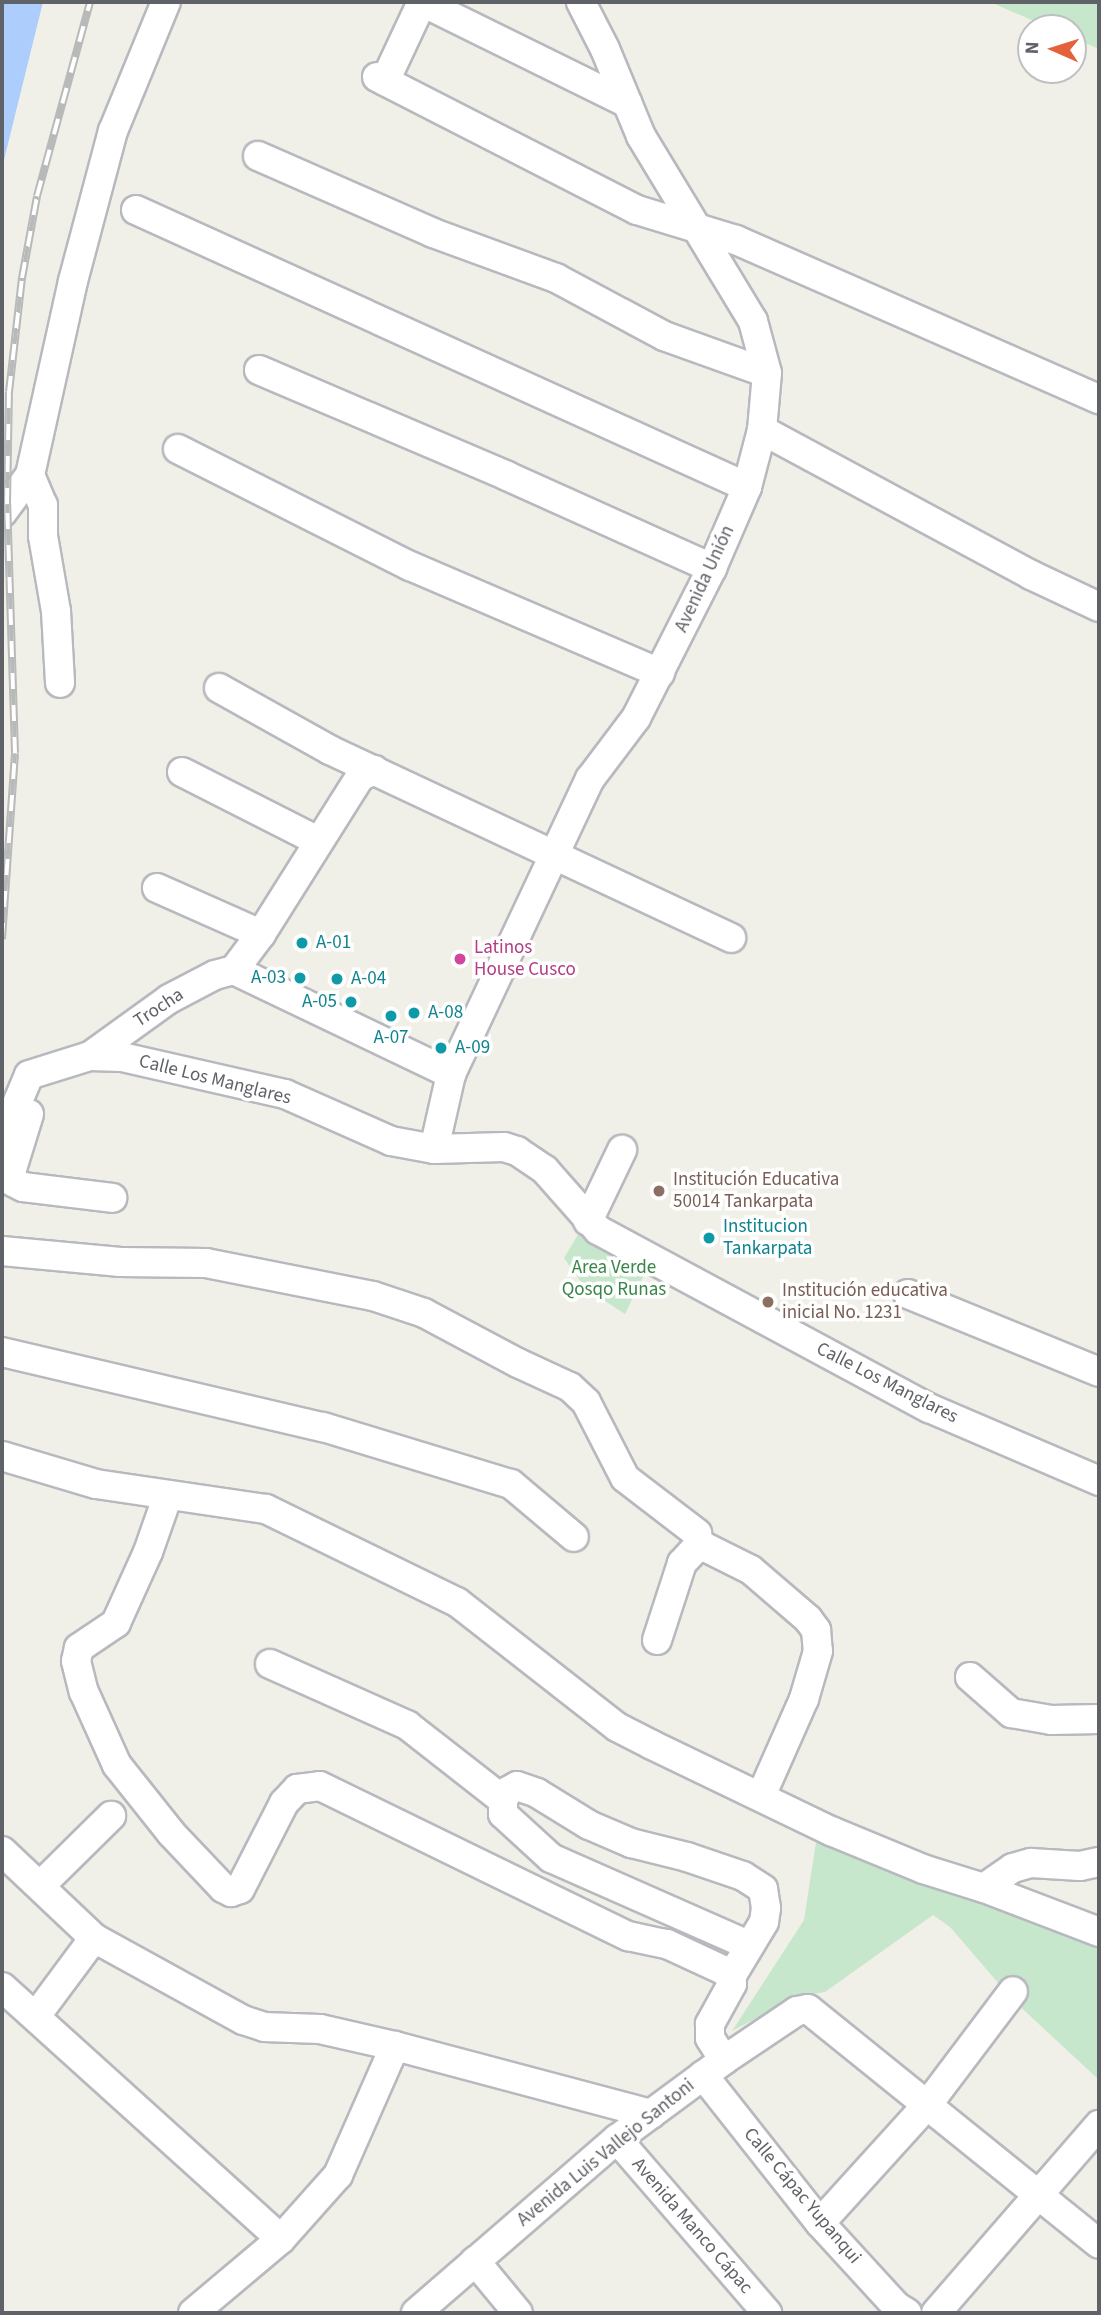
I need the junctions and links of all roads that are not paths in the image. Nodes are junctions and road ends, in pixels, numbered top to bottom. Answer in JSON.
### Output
{"nodes":[{"id":1,"x":166,"y":2,"type":"edge"},
{"id":2,"x":422,"y":2,"type":"edge"},
{"id":3,"x":581,"y":2,"type":"edge"},
{"id":4,"x":626,"y":103,"type":"junction"},
{"id":5,"x":258,"y":156,"type":"dead end"},
{"id":6,"x":136,"y":211,"type":"dead end"},
{"id":7,"x":696,"y":227,"type":"junction"},
{"id":8,"x":258,"y":370,"type":"dead end"},
{"id":9,"x":767,"y":373,"type":"junction"},
{"id":10,"x":1099,"y":399,"type":"edge"},
{"id":11,"x":762,"y":430,"type":"junction"},
{"id":12,"x":178,"y":449,"type":"dead end"},
{"id":13,"x":30,"y":475,"type":"junction"},
{"id":14,"x":747,"y":487,"type":"junction"},
{"id":15,"x":2,"y":513,"type":"edge"},
{"id":16,"x":712,"y":568,"type":"junction"},
{"id":17,"x":1099,"y":607,"type":"edge"},
{"id":18,"x":660,"y":673,"type":"junction"},
{"id":19,"x":60,"y":683,"type":"dead end"},
{"id":20,"x":219,"y":688,"type":"dead end"},
{"id":21,"x":374,"y":770,"type":"junction"},
{"id":22,"x":182,"y":772,"type":"dead end"},
{"id":23,"x":318,"y":841,"type":"junction"},
{"id":24,"x":554,"y":854,"type":"junction"},
{"id":25,"x":157,"y":888,"type":"dead end"},
{"id":26,"x":261,"y":934,"type":"junction"},
{"id":27,"x":730,"y":938,"type":"dead end"},
{"id":28,"x":234,"y":970,"type":"junction"},
{"id":29,"x":90,"y":1056,"type":"junction"},
{"id":30,"x":451,"y":1074,"type":"junction"},
{"id":31,"x":24,"y":1085,"type":"junction"},
{"id":32,"x":2,"y":1139,"type":"edge"},
{"id":33,"x":434,"y":1149,"type":"junction"},
{"id":34,"x":622,"y":1150,"type":"dead end"},
{"id":35,"x":112,"y":1198,"type":"dead end"},
{"id":36,"x":588,"y":1221,"type":"junction"},
{"id":37,"x":2,"y":1251,"type":"edge"},
{"id":38,"x":908,"y":1294,"type":"dead end"},
{"id":39,"x":2,"y":1352,"type":"edge"},
{"id":40,"x":1099,"y":1372,"type":"edge"},
{"id":41,"x":2,"y":1457,"type":"edge"},
{"id":42,"x":1099,"y":1481,"type":"edge"},
{"id":43,"x":168,"y":1495,"type":"junction"},
{"id":44,"x":697,"y":1533,"type":"dead end"},
{"id":45,"x":574,"y":1537,"type":"dead end"},
{"id":46,"x":657,"y":1640,"type":"dead end"},
{"id":47,"x":270,"y":1664,"type":"dead end"},
{"id":48,"x":970,"y":1677,"type":"dead end"},
{"id":49,"x":1099,"y":1719,"type":"edge"},
{"id":50,"x":761,"y":1796,"type":"junction"},
{"id":51,"x":503,"y":1800,"type":"junction"},
{"id":52,"x":111,"y":1816,"type":"dead end"},
{"id":53,"x":2,"y":1852,"type":"edge"},
{"id":54,"x":1099,"y":1862,"type":"edge"},
{"id":55,"x":40,"y":1886,"type":"junction"},
{"id":56,"x":984,"y":1888,"type":"junction"},
{"id":57,"x":1099,"y":1931,"type":"edge"},
{"id":58,"x":94,"y":1938,"type":"junction"},
{"id":59,"x":748,"y":1945,"type":"junction"},
{"id":60,"x":731,"y":1977,"type":"junction"},
{"id":61,"x":2,"y":1987,"type":"edge"},
{"id":62,"x":1013,"y":1991,"type":"dead end"},
{"id":63,"x":36,"y":2016,"type":"junction"},
{"id":64,"x":395,"y":2046,"type":"junction"},
{"id":65,"x":713,"y":2067,"type":"junction"},
{"id":66,"x":928,"y":2104,"type":"junction"},
{"id":67,"x":651,"y":2114,"type":"junction"},
{"id":68,"x":1099,"y":2125,"type":"edge"},
{"id":69,"x":617,"y":2139,"type":"junction"},
{"id":70,"x":1039,"y":2195,"type":"junction"},
{"id":71,"x":820,"y":2223,"type":"junction"},
{"id":72,"x":281,"y":2239,"type":"junction"},
{"id":73,"x":1099,"y":2244,"type":"edge"},
{"id":74,"x":475,"y":2261,"type":"junction"},
{"id":75,"x":896,"y":2311,"type":"edge"},
{"id":76,"x":193,"y":2313,"type":"edge"},
{"id":77,"x":416,"y":2313,"type":"edge"},
{"id":78,"x":518,"y":2313,"type":"edge"},
{"id":79,"x":767,"y":2313,"type":"edge"},
{"id":80,"x":936,"y":2313,"type":"edge"}],
"edges":[{"from":1,"to":13,"type":"street"},
{"from":2,"to":4,"type":"street"},
{"from":2,"to":7,"type":"street"},
{"from":3,"to":4,"type":"street","name":"Avenida Unión"},
{"from":4,"to":7,"type":"street","name":"Avenida Unión"},
{"from":5,"to":9,"type":"street"},
{"from":6,"to":14,"type":"street"},
{"from":7,"to":9,"type":"street","name":"Avenida Unión"},
{"from":7,"to":10,"type":"street"},
{"from":8,"to":16,"type":"street"},
{"from":9,"to":11,"type":"street","name":"Avenida Unión"},
{"from":11,"to":14,"type":"street","name":"Avenida Unión"},
{"from":11,"to":17,"type":"street"},
{"from":12,"to":18,"type":"street"},
{"from":13,"to":15,"type":"street"},
{"from":13,"to":19,"type":"street"},
{"from":14,"to":16,"type":"street","name":"Avenida Unión"},
{"from":16,"to":18,"type":"street","name":"Avenida Unión"},
{"from":18,"to":24,"type":"street","name":"Avenida Unión"},
{"from":20,"to":21,"type":"street"},
{"from":21,"to":23,"type":"street"},
{"from":21,"to":24,"type":"street"},
{"from":22,"to":23,"type":"street"},
{"from":23,"to":26,"type":"street"},
{"from":24,"to":27,"type":"street"},
{"from":24,"to":30,"type":"street","name":"Avenida Unión"},
{"from":25,"to":26,"type":"street"},
{"from":26,"to":28,"type":"street"},
{"from":28,"to":29,"type":"street","name":"Trocha"},
{"from":28,"to":30,"type":"street"},
{"from":29,"to":31,"type":"street","name":"Calle Los Manglares"},
{"from":29,"to":33,"type":"street","name":"Calle Los Manglares"},
{"from":30,"to":33,"type":"street","name":"Avenida Unión"},
{"from":31,"to":32,"type":"street"},
{"from":31,"to":35,"type":"street"},
{"from":33,"to":36,"type":"street","name":"Calle Los Manglares"},
{"from":34,"to":36,"type":"street"},
{"from":36,"to":42,"type":"street","name":"Calle Los Manglares"},
{"from":37,"to":44,"type":"street"},
{"from":38,"to":40,"type":"street"},
{"from":39,"to":45,"type":"street"},
{"from":41,"to":43,"type":"street"},
{"from":43,"to":50,"type":"street"},
{"from":43,"to":60,"type":"street"},
{"from":46,"to":50,"type":"street"},
{"from":47,"to":51,"type":"street"},
{"from":48,"to":49,"type":"street"},
{"from":50,"to":56,"type":"street"},
{"from":51,"to":59,"type":"street"},
{"from":51,"to":59,"type":"street","name":"Calle Cápac Yupanqui"},
{"from":52,"to":55,"type":"street"},
{"from":53,"to":55,"type":"street"},
{"from":54,"to":56,"type":"street"},
{"from":55,"to":58,"type":"street"},
{"from":56,"to":57,"type":"street"},
{"from":58,"to":63,"type":"street"},
{"from":58,"to":64,"type":"street"},
{"from":59,"to":60,"type":"street","name":"Calle Cápac Yupanqui"},
{"from":60,"to":65,"type":"street","name":"Calle Cápac Yupanqui"},
{"from":61,"to":63,"type":"street"},
{"from":62,"to":66,"type":"street"},
{"from":63,"to":72,"type":"street"},
{"from":64,"to":67,"type":"street"},
{"from":64,"to":72,"type":"street"},
{"from":65,"to":66,"type":"street","name":"Avenida Luis Vallejo Santoni"},
{"from":65,"to":67,"type":"street","name":"Avenida Luis Vallejo Santoni"},
{"from":65,"to":71,"type":"street","name":"Calle Cápac Yupanqui"},
{"from":66,"to":70,"type":"street"},
{"from":66,"to":71,"type":"street"},
{"from":67,"to":69,"type":"street","name":"Avenida Luis Vallejo Santoni"},
{"from":68,"to":70,"type":"street"},
{"from":69,"to":74,"type":"street","name":"Avenida Luis Vallejo Santoni"},
{"from":69,"to":79,"type":"street","name":"Avenida Manco Cápac"},
{"from":70,"to":73,"type":"street"},
{"from":70,"to":80,"type":"street"},
{"from":71,"to":75,"type":"street","name":"Calle Cápac Yupanqui"},
{"from":72,"to":76,"type":"street"},
{"from":74,"to":77,"type":"street","name":"Avenida Luis Vallejo Santoni"},
{"from":74,"to":78,"type":"street"}]}
